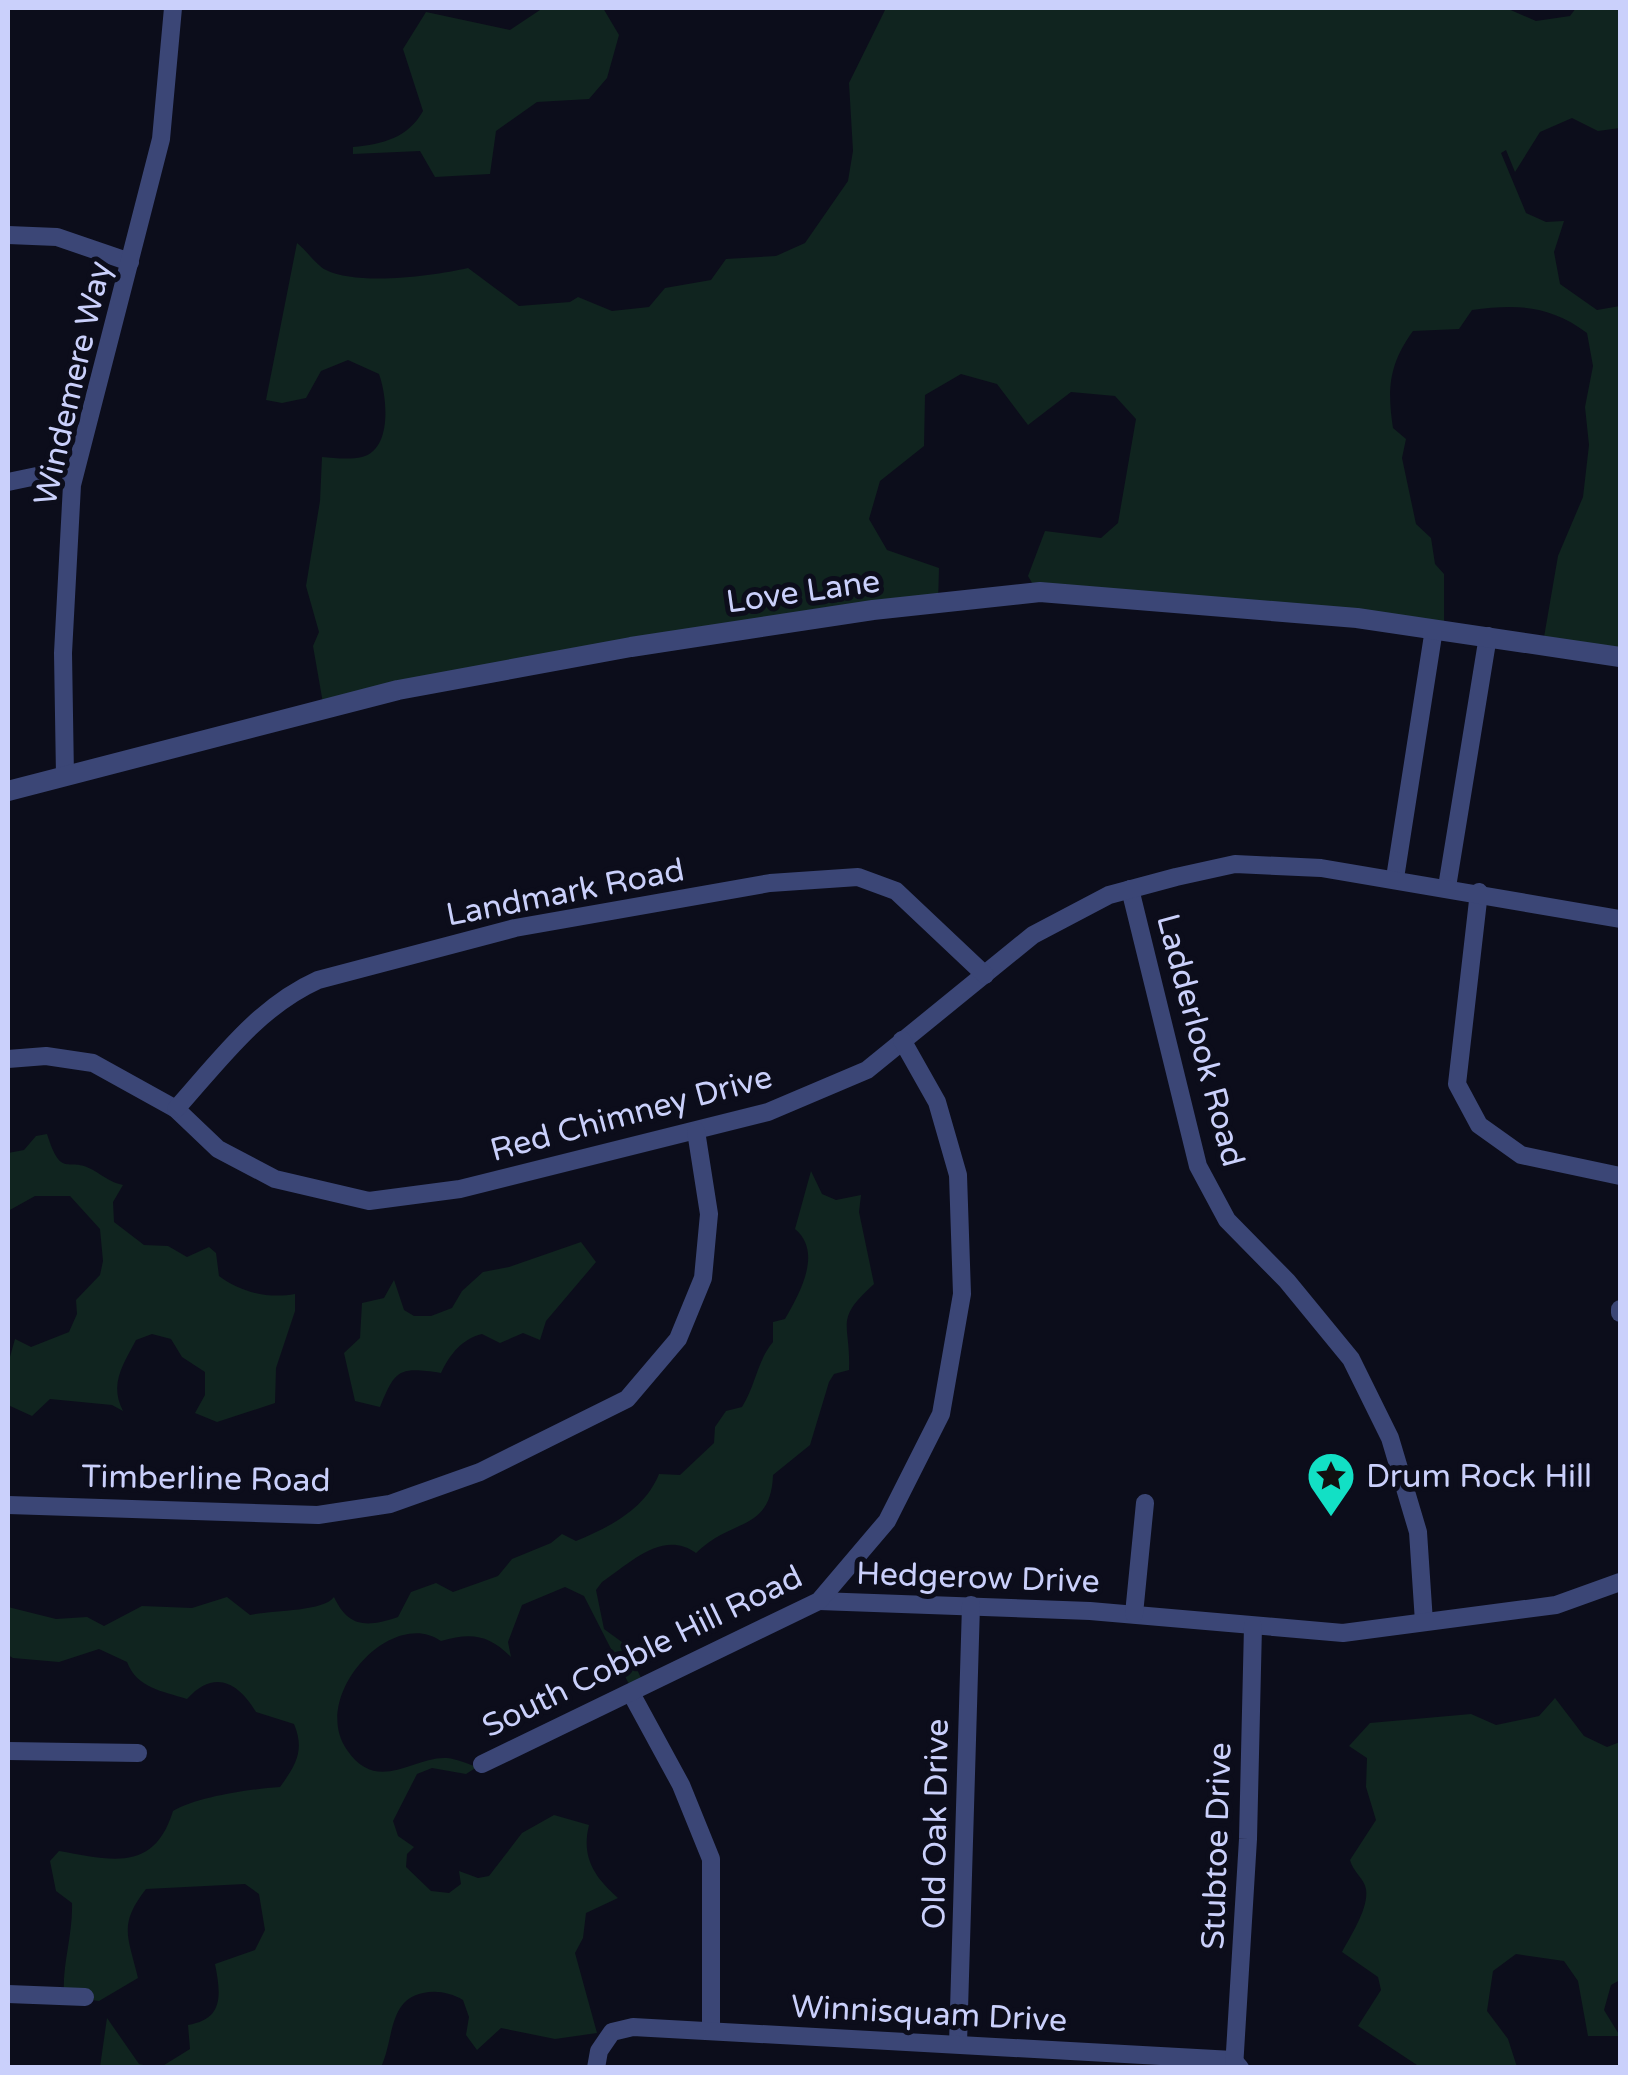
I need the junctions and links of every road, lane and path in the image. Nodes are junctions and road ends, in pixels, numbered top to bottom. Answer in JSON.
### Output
{"nodes":[{"id":1,"x":173,"y":8,"type":"edge"},
{"id":2,"x":8,"y":235,"type":"edge"},
{"id":3,"x":130,"y":262,"type":"junction"},
{"id":4,"x":73,"y":478,"type":"junction"},
{"id":5,"x":8,"y":482,"type":"edge"},
{"id":6,"x":1434,"y":629,"type":"junction"},
{"id":7,"x":1488,"y":636,"type":"junction"},
{"id":8,"x":1620,"y":658,"type":"edge"},
{"id":9,"x":65,"y":776,"type":"junction"},
{"id":10,"x":8,"y":791,"type":"edge"},
{"id":11,"x":1395,"y":878,"type":"junction"},
{"id":12,"x":1447,"y":886,"type":"junction"},
{"id":13,"x":1130,"y":889,"type":"junction"},
{"id":14,"x":1479,"y":892,"type":"junction"},
{"id":15,"x":1620,"y":918,"type":"edge"},
{"id":16,"x":985,"y":975,"type":"junction"},
{"id":17,"x":902,"y":1040,"type":"junction"},
{"id":18,"x":8,"y":1059,"type":"edge"},
{"id":19,"x":176,"y":1109,"type":"junction"},
{"id":20,"x":696,"y":1131,"type":"junction"},
{"id":21,"x":1620,"y":1176,"type":"edge"},
{"id":22,"x":1145,"y":1503,"type":"dead end"},
{"id":23,"x":8,"y":1505,"type":"edge"},
{"id":24,"x":1620,"y":1582,"type":"edge"},
{"id":25,"x":819,"y":1601,"type":"junction"},
{"id":26,"x":971,"y":1605,"type":"junction"},
{"id":27,"x":1134,"y":1614,"type":"junction"},
{"id":28,"x":1424,"y":1622,"type":"junction"},
{"id":29,"x":1253,"y":1626,"type":"junction"},
{"id":30,"x":632,"y":1695,"type":"junction"},
{"id":31,"x":8,"y":1751,"type":"edge"},
{"id":32,"x":138,"y":1753,"type":"dead end"},
{"id":33,"x":482,"y":1764,"type":"dead end"},
{"id":34,"x":8,"y":1994,"type":"edge"},
{"id":35,"x":85,"y":1997,"type":"dead end"},
{"id":36,"x":711,"y":2031,"type":"junction"},
{"id":37,"x":958,"y":2044,"type":"junction"},
{"id":38,"x":1236,"y":2065,"type":"edge"},
{"id":39,"x":596,"y":2068,"type":"edge"}],
"edges":[{"from":1,"to":3,"type":"street","name":"Windemere Way"},
{"from":2,"to":3,"type":"street"},
{"from":3,"to":4,"type":"street","name":"Windemere Way"},
{"from":4,"to":5,"type":"street"},
{"from":4,"to":9,"type":"street","name":"Windemere Way"},
{"from":6,"to":7,"type":"street","name":"Love Lane"},
{"from":6,"to":9,"type":"street","name":"Love Lane"},
{"from":6,"to":11,"type":"street"},
{"from":7,"to":8,"type":"street","name":"Love Lane"},
{"from":7,"to":12,"type":"street"},
{"from":9,"to":10,"type":"street","name":"Love Lane"},
{"from":11,"to":12,"type":"street","name":"Red Chimney Drive"},
{"from":11,"to":13,"type":"street","name":"Red Chimney Drive"},
{"from":12,"to":14,"type":"street","name":"Red Chimney Drive"},
{"from":13,"to":16,"type":"street","name":"Red Chimney Drive"},
{"from":13,"to":28,"type":"street","name":"Ladderlook Road"},
{"from":14,"to":15,"type":"street","name":"Red Chimney Drive"},
{"from":14,"to":21,"type":"street"},
{"from":16,"to":17,"type":"street","name":"Red Chimney Drive"},
{"from":16,"to":19,"type":"street","name":"Landmark Road"},
{"from":17,"to":20,"type":"street","name":"Red Chimney Drive"},
{"from":17,"to":25,"type":"street","name":"South Cobble Hill Road"},
{"from":18,"to":19,"type":"street","name":"Red Chimney Drive"},
{"from":19,"to":20,"type":"street","name":"Red Chimney Drive"},
{"from":20,"to":23,"type":"street","name":"Timberline Road"},
{"from":22,"to":27,"type":"street","name":"Hedgerow Drive"},
{"from":24,"to":28,"type":"street","name":"Hedgerow Drive"},
{"from":25,"to":26,"type":"street","name":"Hedgerow Drive"},
{"from":25,"to":30,"type":"street","name":"South Cobble Hill Road"},
{"from":26,"to":27,"type":"street","name":"Hedgerow Drive"},
{"from":26,"to":37,"type":"street","name":"Old Oak Drive"},
{"from":27,"to":29,"type":"street","name":"Hedgerow Drive"},
{"from":28,"to":29,"type":"street","name":"Hedgerow Drive"},
{"from":29,"to":38,"type":"street","name":"Stubtoe Drive"},
{"from":30,"to":33,"type":"street","name":"South Cobble Hill Road"},
{"from":30,"to":36,"type":"street"},
{"from":31,"to":32,"type":"street"},
{"from":34,"to":35,"type":"street"},
{"from":36,"to":37,"type":"street","name":"Winnisquam Drive"},
{"from":36,"to":39,"type":"street","name":"Winnisquam Drive"},
{"from":37,"to":38,"type":"street","name":"Winnisquam Drive"}]}
